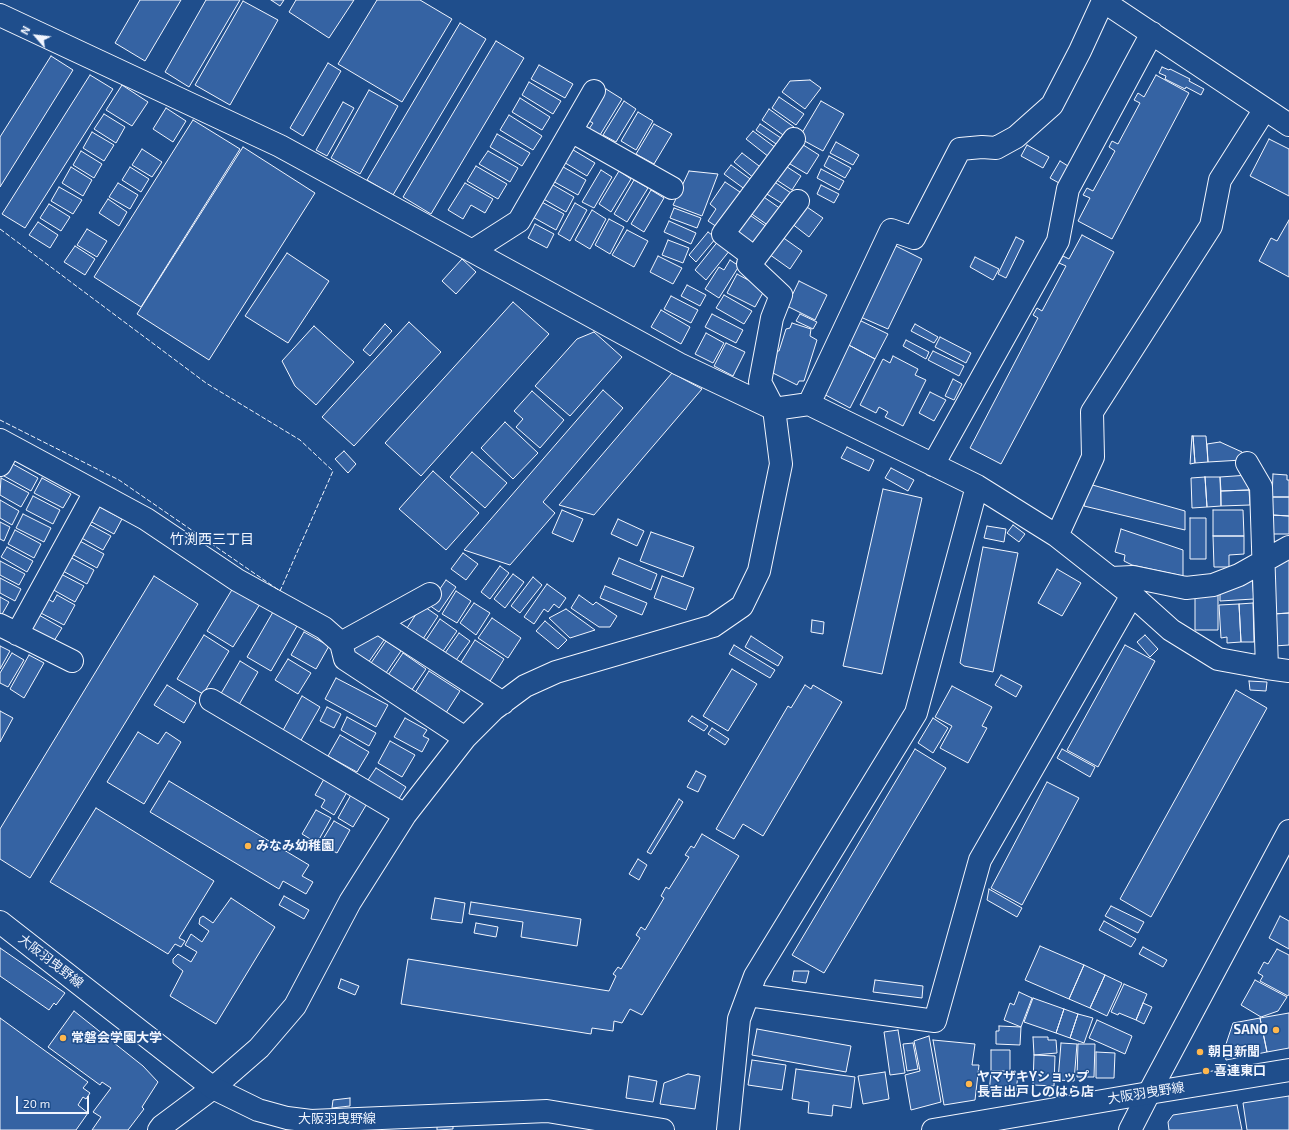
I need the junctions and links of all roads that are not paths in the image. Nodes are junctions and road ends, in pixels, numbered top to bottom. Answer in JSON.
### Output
{"nodes":[{"id":1,"x":0,"y":15,"type":"edge"},
{"id":2,"x":1152,"y":33,"type":"junction"},
{"id":3,"x":594,"y":91,"type":"dead end"},
{"id":4,"x":1265,"y":109,"type":"junction"},
{"id":5,"x":1289,"y":126,"type":"edge"},
{"id":6,"x":571,"y":130,"type":"junction"},
{"id":7,"x":794,"y":139,"type":"dead end"},
{"id":8,"x":672,"y":188,"type":"dead end"},
{"id":9,"x":798,"y":200,"type":"dead end"},
{"id":10,"x":472,"y":251,"type":"junction"},
{"id":11,"x":755,"y":258,"type":"junction"},
{"id":12,"x":809,"y":404,"type":"junction"},
{"id":13,"x":774,"y":409,"type":"junction"},
{"id":14,"x":3,"y":450,"type":"edge"},
{"id":15,"x":1247,"y":463,"type":"dead end"},
{"id":16,"x":932,"y":465,"type":"junction"},
{"id":17,"x":977,"y":486,"type":"junction"},
{"id":18,"x":95,"y":492,"type":"junction"},
{"id":19,"x":1057,"y":536,"type":"junction"},
{"id":20,"x":1289,"y":547,"type":"edge"},
{"id":21,"x":1263,"y":561,"type":"junction"},
{"id":22,"x":1111,"y":578,"type":"junction"},
{"id":23,"x":430,"y":594,"type":"dead end"},
{"id":24,"x":1132,"y":595,"type":"junction"},
{"id":25,"x":379,"y":623,"type":"junction"},
{"id":26,"x":8,"y":629,"type":"edge"},
{"id":27,"x":341,"y":643,"type":"junction"},
{"id":28,"x":72,"y":661,"type":"dead end"},
{"id":29,"x":1267,"y":668,"type":"junction"},
{"id":30,"x":1289,"y":671,"type":"edge"},
{"id":31,"x":211,"y":700,"type":"dead end"},
{"id":32,"x":503,"y":703,"type":"junction"},
{"id":33,"x":465,"y":738,"type":"junction"},
{"id":34,"x":405,"y":816,"type":"junction"},
{"id":35,"x":1289,"y":831,"type":"edge"},
{"id":36,"x":0,"y":922,"type":"edge"},
{"id":37,"x":748,"y":995,"type":"junction"},
{"id":38,"x":1289,"y":1070,"type":"edge"},
{"id":39,"x":213,"y":1088,"type":"junction"},
{"id":40,"x":1149,"y":1092,"type":"junction"},
{"id":41,"x":159,"y":1130,"type":"edge"},
{"id":42,"x":663,"y":1130,"type":"edge"},
{"id":43,"x":728,"y":1130,"type":"edge"},
{"id":44,"x":933,"y":1130,"type":"edge"},
{"id":45,"x":1130,"y":1130,"type":"edge"}],
"edges":[{"from":1,"to":10,"type":"street"},
{"from":2,"to":4,"type":"street"},
{"from":2,"to":12,"type":"street"},
{"from":2,"to":16,"type":"street"},
{"from":3,"to":6,"type":"street"},
{"from":4,"to":5,"type":"street"},
{"from":4,"to":19,"type":"street"},
{"from":6,"to":8,"type":"street"},
{"from":6,"to":10,"type":"street"},
{"from":7,"to":11,"type":"street"},
{"from":9,"to":11,"type":"street"},
{"from":10,"to":13,"type":"street"},
{"from":11,"to":13,"type":"street"},
{"from":12,"to":13,"type":"street"},
{"from":12,"to":16,"type":"street"},
{"from":13,"to":32,"type":"street"},
{"from":14,"to":18,"type":"street"},
{"from":15,"to":21,"type":"street"},
{"from":16,"to":17,"type":"street"},
{"from":17,"to":19,"type":"street"},
{"from":17,"to":37,"type":"street"},
{"from":18,"to":26,"type":"street"},
{"from":18,"to":27,"type":"street"},
{"from":19,"to":22,"type":"street"},
{"from":20,"to":21,"type":"street"},
{"from":21,"to":22,"type":"street"},
{"from":21,"to":29,"type":"street"},
{"from":22,"to":24,"type":"street"},
{"from":23,"to":25,"type":"street"},
{"from":24,"to":29,"type":"street"},
{"from":24,"to":37,"type":"street"},
{"from":25,"to":27,"type":"street"},
{"from":25,"to":32,"type":"street"},
{"from":26,"to":28,"type":"street"},
{"from":27,"to":33,"type":"street"},
{"from":29,"to":30,"type":"street"},
{"from":31,"to":34,"type":"street"},
{"from":32,"to":33,"type":"street"},
{"from":33,"to":34,"type":"street"},
{"from":34,"to":39,"type":"street"},
{"from":35,"to":40,"type":"street"},
{"from":36,"to":39,"type":"street","name":"大阪羽曳野線"},
{"from":37,"to":43,"type":"street"},
{"from":38,"to":40,"type":"street","name":"大阪羽曳野線"},
{"from":39,"to":41,"type":"street"},
{"from":39,"to":42,"type":"street","name":"大阪羽曳野線"},
{"from":40,"to":44,"type":"street","name":"大阪羽曳野線"},
{"from":40,"to":45,"type":"street"}]}
